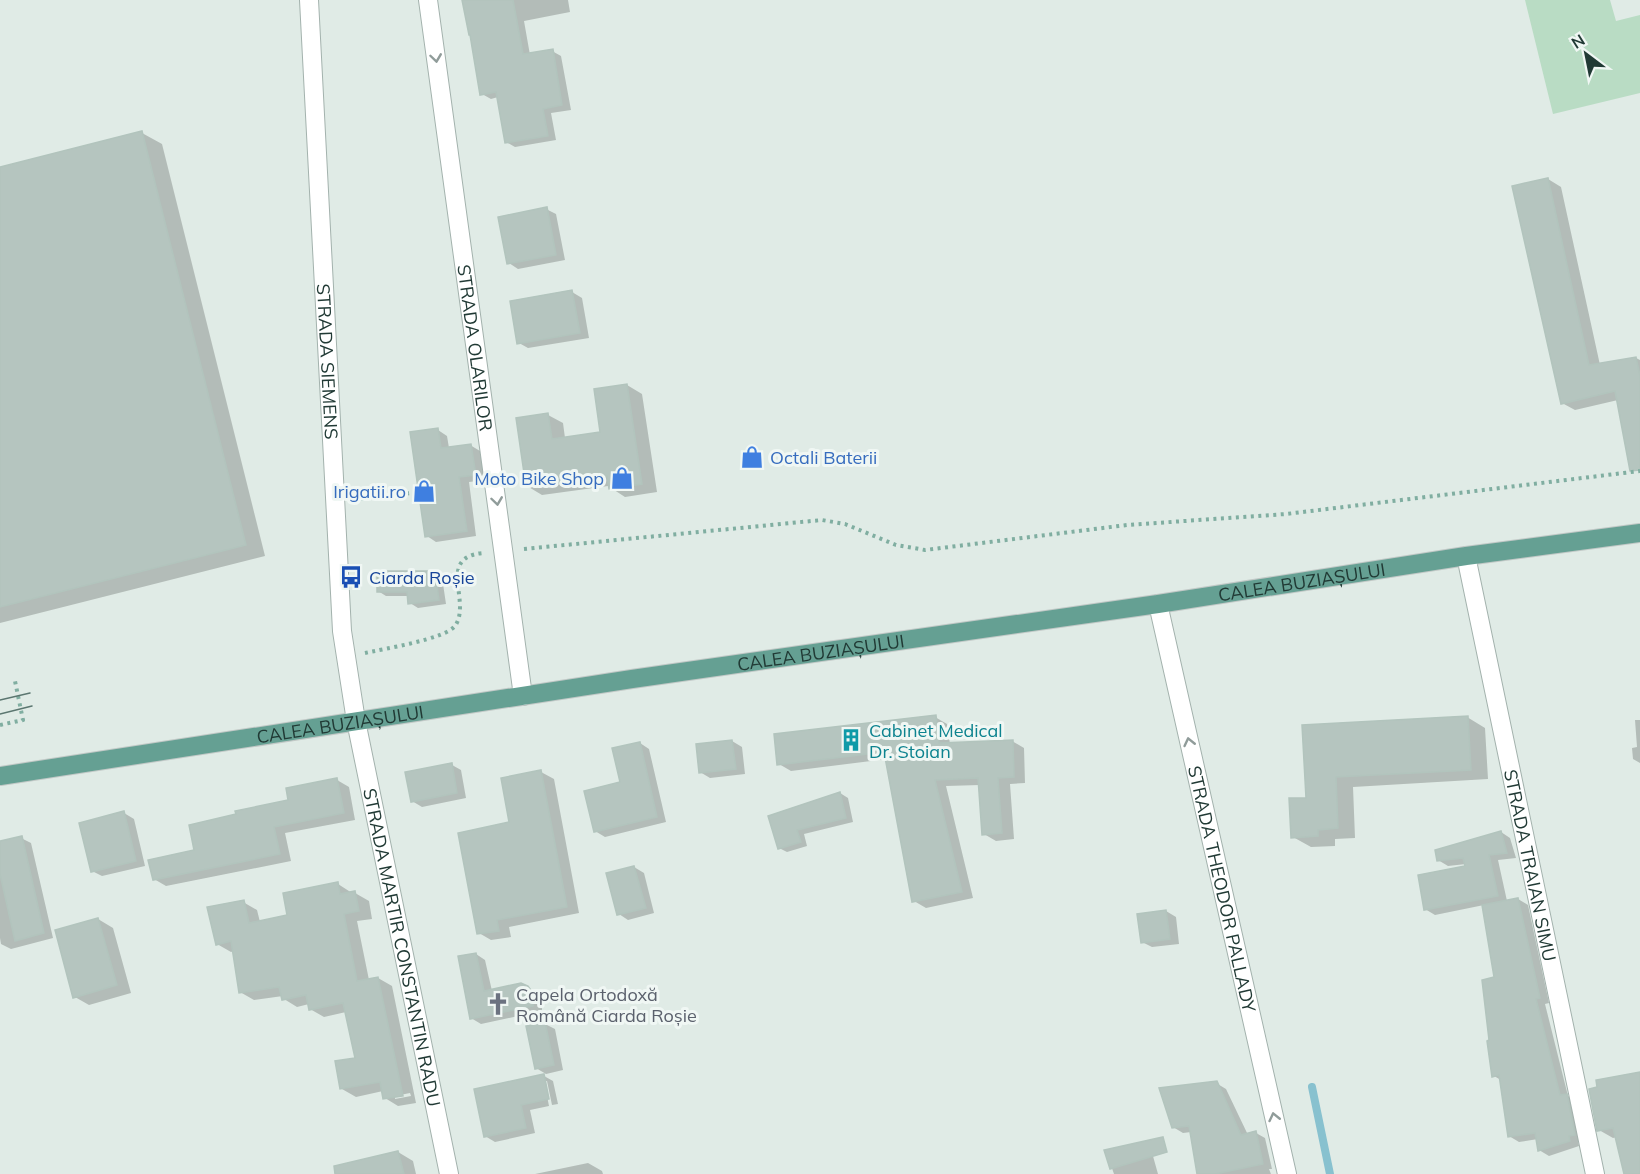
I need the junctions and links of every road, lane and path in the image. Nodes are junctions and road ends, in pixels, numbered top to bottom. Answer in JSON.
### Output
{"nodes":[{"id":1,"x":309,"y":0,"type":"edge"},
{"id":2,"x":428,"y":0,"type":"edge"},
{"id":3,"x":1640,"y":471,"type":"edge"},
{"id":4,"x":419,"y":492,"type":"dead end"},
{"id":5,"x":335,"y":503,"type":"junction"},
{"id":6,"x":1640,"y":532,"type":"edge"},
{"id":7,"x":503,"y":551,"type":"junction"},
{"id":8,"x":1466,"y":556,"type":"junction"},
{"id":9,"x":1158,"y":604,"type":"junction"},
{"id":10,"x":367,"y":652,"type":"dead end"},
{"id":11,"x":15,"y":681,"type":"dead end"},
{"id":12,"x":523,"y":696,"type":"junction"},
{"id":13,"x":356,"y":721,"type":"junction"},
{"id":14,"x":0,"y":725,"type":"edge"},
{"id":15,"x":0,"y":776,"type":"edge"},
{"id":16,"x":449,"y":1174,"type":"edge"},
{"id":17,"x":1287,"y":1174,"type":"edge"},
{"id":18,"x":1595,"y":1174,"type":"edge"}],
"edges":[{"from":1,"to":5,"type":"street","name":"STRADA SIEMENS"},
{"from":2,"to":7,"type":"street","name":"STRADA OLARILOR","one_way":true},
{"from":3,"to":7,"type":"path"},
{"from":4,"to":5,"type":"path"},
{"from":5,"to":13,"type":"street","name":"STRADA SIEMENS"},
{"from":6,"to":8,"type":"main road","name":"CALEA BUZIAȘULUI"},
{"from":7,"to":10,"type":"path"},
{"from":7,"to":12,"type":"street","name":"STRADA OLARILOR"},
{"from":8,"to":9,"type":"main road","name":"CALEA BUZIAȘULUI"},
{"from":8,"to":18,"type":"street","name":"STRADA TRAIAN SIMU"},
{"from":9,"to":12,"type":"main road","name":"CALEA BUZIAȘULUI"},
{"from":17,"to":9,"type":"street","name":"STRADA THEODOR PALLADY","one_way":true},
{"from":11,"to":14,"type":"path"},
{"from":12,"to":13,"type":"main road","name":"CALEA BUZIAȘULUI"},
{"from":13,"to":15,"type":"main road","name":"CALEA BUZIAȘULUI"},
{"from":13,"to":16,"type":"street","name":"STRADA MARTIR CONSTANTIN RADU"}]}
